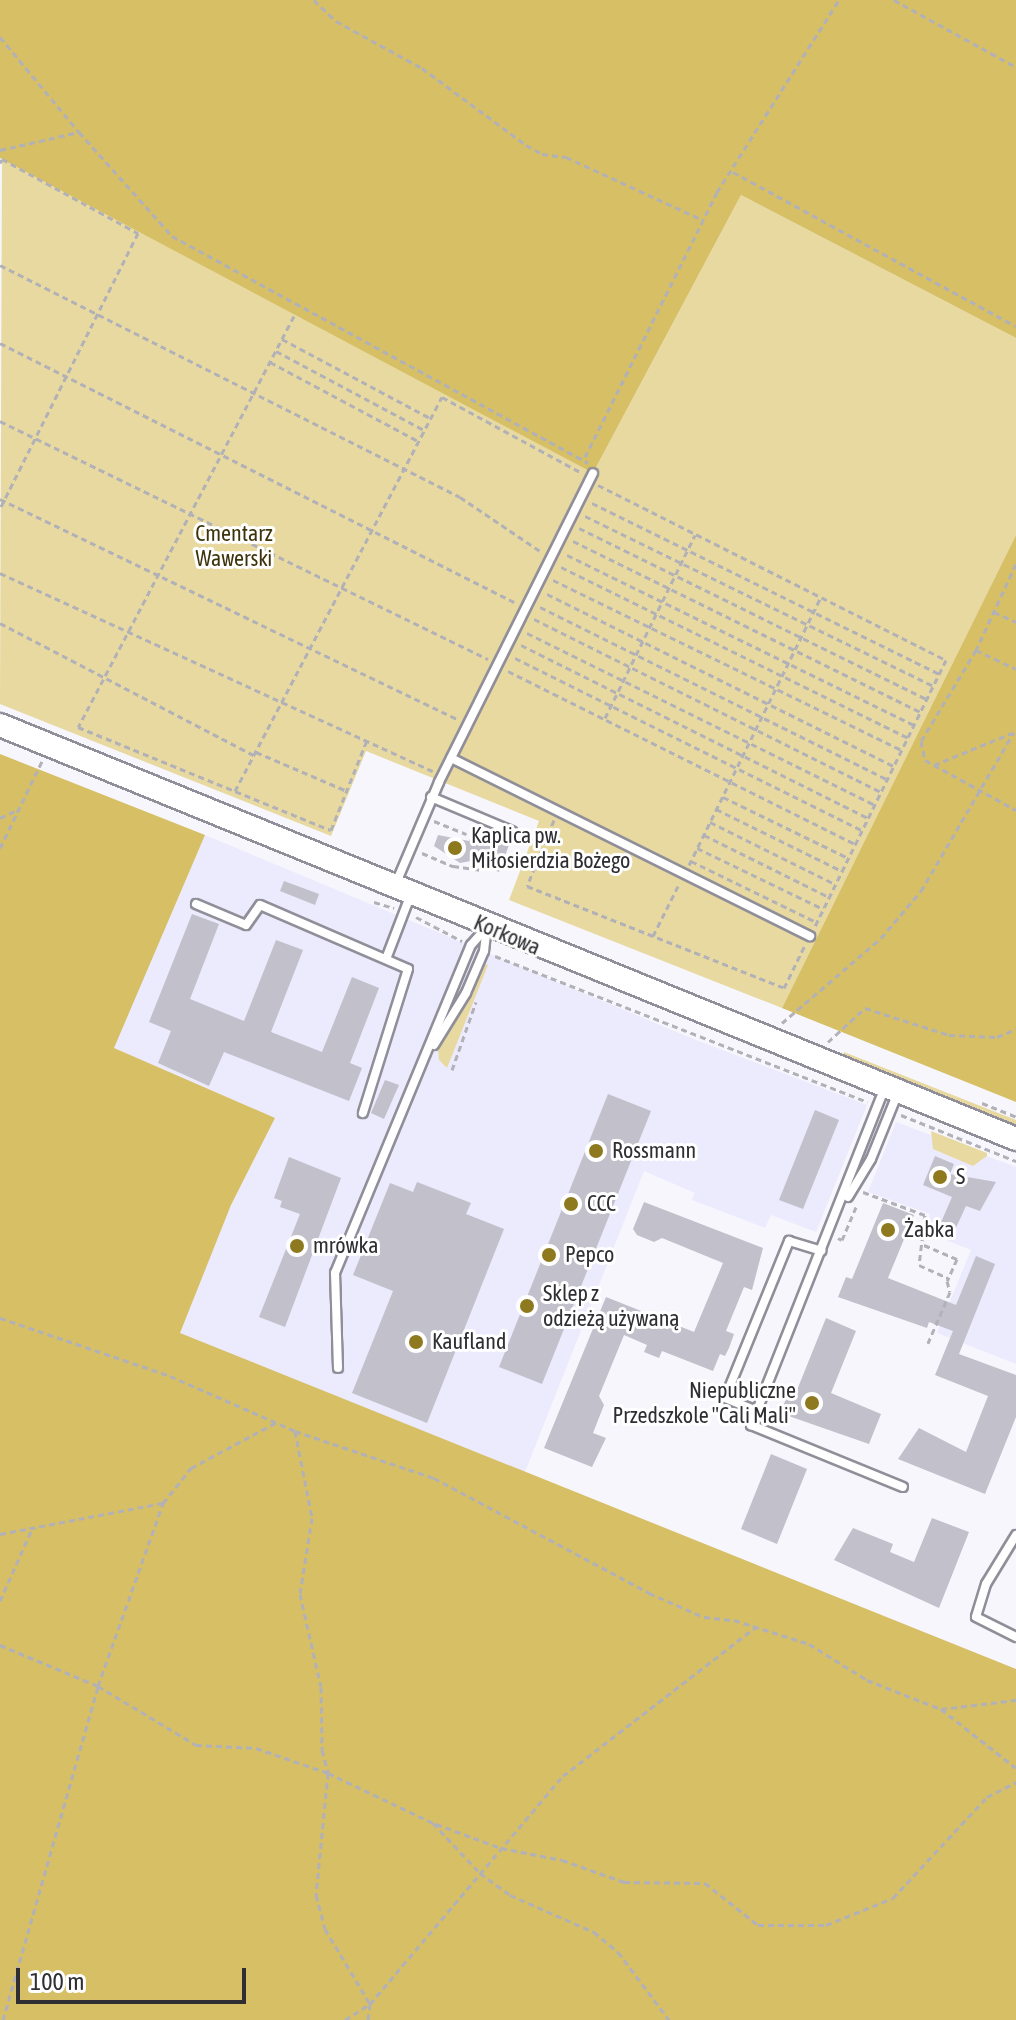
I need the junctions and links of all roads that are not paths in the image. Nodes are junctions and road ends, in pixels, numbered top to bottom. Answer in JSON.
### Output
{"nodes":[{"id":1,"x":592,"y":475,"type":"road end"},
{"id":2,"x":0,"y":725,"type":"edge"},
{"id":3,"x":451,"y":758,"type":"junction"},
{"id":4,"x":431,"y":797,"type":"junction"},
{"id":5,"x":512,"y":831,"type":"dead end"},
{"id":6,"x":403,"y":897,"type":"junction"},
{"id":7,"x":196,"y":904,"type":"dead end"},
{"id":8,"x":487,"y":926,"type":"junction"},
{"id":9,"x":810,"y":936,"type":"road end"},
{"id":10,"x":386,"y":959,"type":"junction"},
{"id":11,"x":431,"y":1049,"type":"junction"},
{"id":12,"x":888,"y":1099,"type":"junction"},
{"id":13,"x":363,"y":1113,"type":"dead end"},
{"id":14,"x":1016,"y":1139,"type":"edge"},
{"id":15,"x":837,"y":1215,"type":"junction"},
{"id":16,"x":822,"y":1251,"type":"junction"},
{"id":17,"x":338,"y":1368,"type":"dead end"},
{"id":18,"x":757,"y":1411,"type":"junction"},
{"id":19,"x":903,"y":1487,"type":"dead end"},
{"id":20,"x":1016,"y":1535,"type":"edge"},
{"id":21,"x":1016,"y":1637,"type":"edge"}],
"edges":[{"from":1,"to":3,"type":"lane"},
{"from":2,"to":6,"type":"street","name":"Korkowa"},
{"from":3,"to":4,"type":"lane"},
{"from":3,"to":9,"type":"lane"},
{"from":4,"to":5,"type":"lane"},
{"from":4,"to":6,"type":"lane"},
{"from":6,"to":8,"type":"street","name":"Korkowa"},
{"from":6,"to":10,"type":"lane"},
{"from":7,"to":10,"type":"lane"},
{"from":8,"to":11,"type":"lane"},
{"from":8,"to":11,"type":"lane"},
{"from":8,"to":12,"type":"street","name":"Korkowa"},
{"from":10,"to":13,"type":"lane"},
{"from":11,"to":17,"type":"lane"},
{"from":12,"to":14,"type":"street","name":"Korkowa"},
{"from":12,"to":15,"type":"lane"},
{"from":12,"to":15,"type":"lane"},
{"from":15,"to":16,"type":"lane"},
{"from":16,"to":18,"type":"lane"},
{"from":16,"to":18,"type":"lane"},
{"from":18,"to":19,"type":"lane"},
{"from":20,"to":21,"type":"lane"}]}
